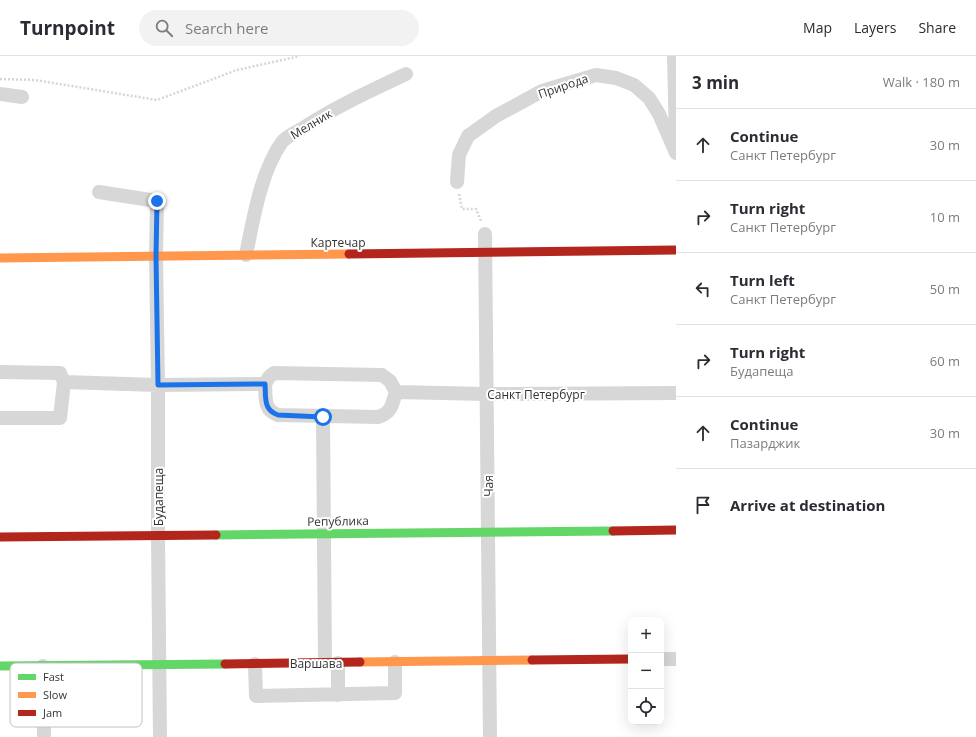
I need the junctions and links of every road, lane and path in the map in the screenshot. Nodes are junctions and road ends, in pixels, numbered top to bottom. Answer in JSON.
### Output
{"nodes":[{"id":1,"x":300,"y":56,"type":"edge"},
{"id":2,"x":674,"y":56,"type":"edge"},
{"id":3,"x":406,"y":74,"type":"dead end"},
{"id":4,"x":0,"y":79,"type":"edge"},
{"id":5,"x":0,"y":94,"type":"edge"},
{"id":6,"x":22,"y":97,"type":"dead end"},
{"id":7,"x":676,"y":142,"type":"edge"},
{"id":8,"x":676,"y":153,"type":"edge"},
{"id":9,"x":457,"y":182,"type":"joint"},
{"id":10,"x":99,"y":192,"type":"dead end"},
{"id":11,"x":485,"y":234,"type":"joint"},
{"id":12,"x":676,"y":250,"type":"edge"},
{"id":13,"x":486,"y":253,"type":"junction"},
{"id":14,"x":246,"y":255,"type":"junction"},
{"id":15,"x":156,"y":256,"type":"junction"},
{"id":16,"x":0,"y":258,"type":"edge"},
{"id":17,"x":0,"y":372,"type":"edge"},
{"id":18,"x":64,"y":382,"type":"junction"},
{"id":19,"x":265,"y":384,"type":"junction"},
{"id":20,"x":158,"y":385,"type":"junction"},
{"id":21,"x":396,"y":392,"type":"junction"},
{"id":22,"x":487,"y":394,"type":"junction"},
{"id":23,"x":676,"y":394,"type":"edge"},
{"id":24,"x":323,"y":417,"type":"junction"},
{"id":25,"x":0,"y":418,"type":"edge"},
{"id":26,"x":676,"y":530,"type":"edge"},
{"id":27,"x":488,"y":532,"type":"junction"},
{"id":28,"x":323,"y":533,"type":"junction"},
{"id":29,"x":158,"y":535,"type":"junction"},
{"id":30,"x":0,"y":537,"type":"edge"},
{"id":31,"x":628,"y":659,"type":"edge"},
{"id":32,"x":664,"y":659,"type":"edge"},
{"id":33,"x":676,"y":659,"type":"edge"},
{"id":34,"x":489,"y":661,"type":"junction"},
{"id":35,"x":395,"y":662,"type":"junction"},
{"id":36,"x":331,"y":663,"type":"junction"},
{"id":37,"x":255,"y":664,"type":"junction"},
{"id":38,"x":142,"y":665,"type":"edge"},
{"id":39,"x":160,"y":665,"type":"junction"},
{"id":40,"x":338,"y":695,"type":"junction"},
{"id":41,"x":44,"y":727,"type":"edge"},
{"id":42,"x":44,"y":737,"type":"edge"},
{"id":43,"x":160,"y":737,"type":"edge"},
{"id":44,"x":490,"y":737,"type":"edge"}],
"edges":[{"from":1,"to":4,"type":"path"},
{"from":2,"to":7,"type":"street"},
{"from":3,"to":14,"type":"street","name":"Мелник"},
{"from":5,"to":6,"type":"street"},
{"from":8,"to":9,"type":"street","name":"Природа"},
{"from":9,"to":11,"type":"path"},
{"from":10,"to":15,"type":"street","name":"Будапеща"},
{"from":11,"to":13,"type":"street","name":"Чая"},
{"from":12,"to":13,"type":"street","name":"Картечар"},
{"from":13,"to":14,"type":"street","name":"Картечар"},
{"from":13,"to":22,"type":"street","name":"Чая"},
{"from":14,"to":15,"type":"street","name":"Картечар"},
{"from":15,"to":16,"type":"street","name":"Картечар"},
{"from":15,"to":20,"type":"street","name":"Будапеща"},
{"from":17,"to":18,"type":"street"},
{"from":18,"to":20,"type":"street"},
{"from":18,"to":25,"type":"street"},
{"from":19,"to":20,"type":"street"},
{"from":19,"to":21,"type":"street"},
{"from":19,"to":24,"type":"street"},
{"from":20,"to":29,"type":"street","name":"Будапеща"},
{"from":21,"to":22,"type":"street","name":"Санкт Петербург"},
{"from":21,"to":24,"type":"street"},
{"from":22,"to":23,"type":"street","name":"Санкт Петербург"},
{"from":22,"to":27,"type":"street","name":"Чая"},
{"from":24,"to":28,"type":"street"},
{"from":26,"to":27,"type":"street","name":"Република"},
{"from":27,"to":28,"type":"street","name":"Република"},
{"from":27,"to":34,"type":"street","name":"Чая"},
{"from":28,"to":29,"type":"street","name":"Република"},
{"from":28,"to":36,"type":"street"},
{"from":29,"to":30,"type":"street","name":"Република"},
{"from":29,"to":39,"type":"street","name":"Будапеща"},
{"from":31,"to":34,"type":"street","name":"Варшава"},
{"from":32,"to":33,"type":"street"},
{"from":34,"to":35,"type":"street","name":"Варшава"},
{"from":34,"to":44,"type":"street","name":"Чая"},
{"from":35,"to":36,"type":"street","name":"Варшава"},
{"from":35,"to":40,"type":"street"},
{"from":36,"to":37,"type":"street","name":"Варшава"},
{"from":36,"to":40,"type":"street"},
{"from":37,"to":39,"type":"street","name":"Варшава"},
{"from":37,"to":40,"type":"street"},
{"from":38,"to":39,"type":"street","name":"Варшава"},
{"from":39,"to":43,"type":"street","name":"Будапеща"},
{"from":41,"to":42,"type":"street"}]}
